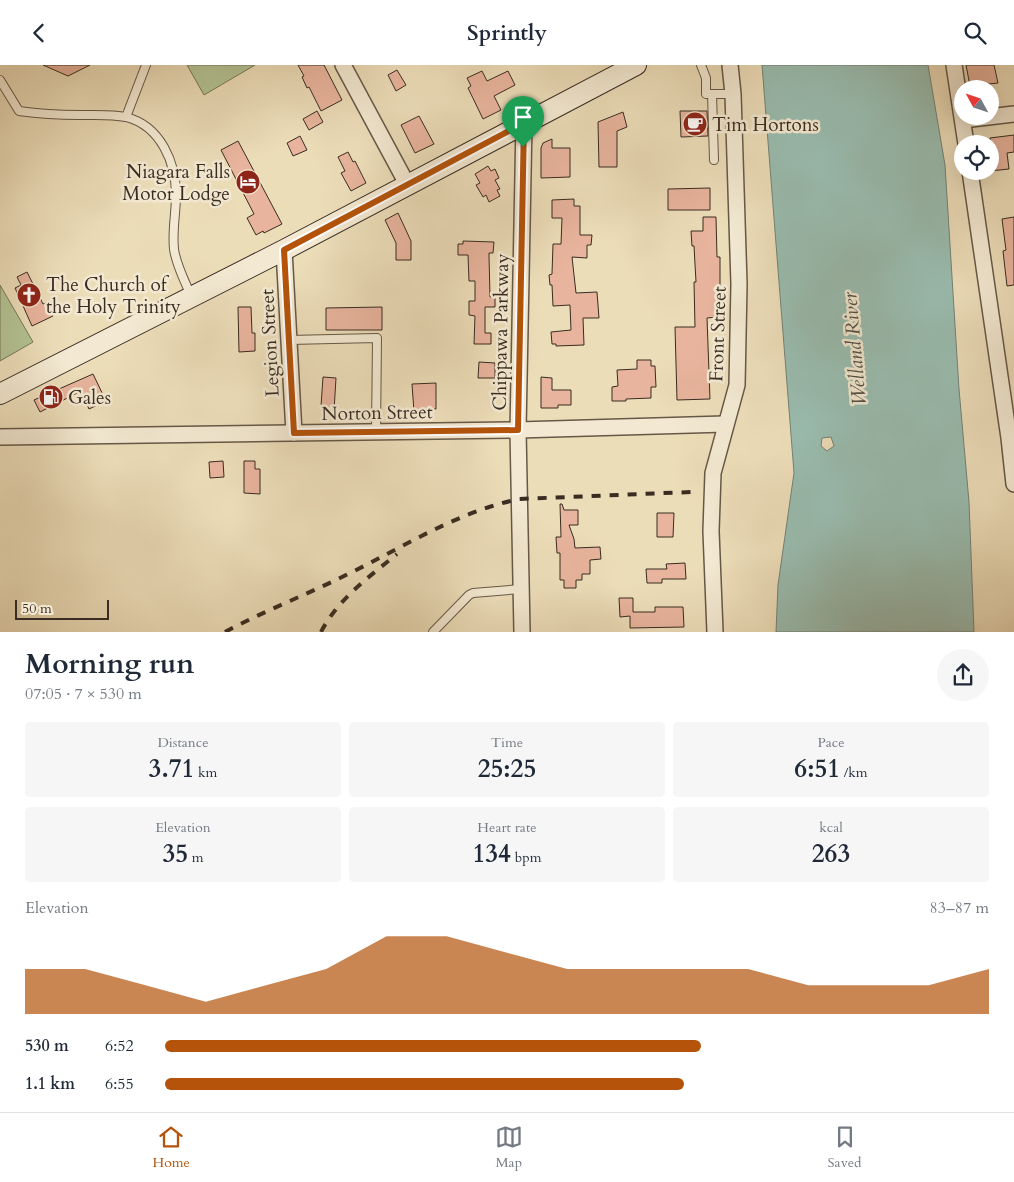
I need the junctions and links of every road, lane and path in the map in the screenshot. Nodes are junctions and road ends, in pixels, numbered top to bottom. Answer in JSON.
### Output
{"nodes":[{"id":1,"x":146,"y":65,"type":"edge"},
{"id":2,"x":342,"y":65,"type":"edge"},
{"id":3,"x":636,"y":65,"type":"edge"},
{"id":4,"x":701,"y":65,"type":"edge"},
{"id":5,"x":730,"y":65,"type":"edge"},
{"id":6,"x":954,"y":65,"type":"edge"},
{"id":7,"x":0,"y":80,"type":"edge"},
{"id":8,"x":956,"y":80,"type":"edge"},
{"id":9,"x":712,"y":94,"type":"junction"},
{"id":10,"x":733,"y":94,"type":"junction"},
{"id":11,"x":1014,"y":114,"type":"edge"},
{"id":12,"x":999,"y":116,"type":"edge"},
{"id":13,"x":126,"y":117,"type":"junction"},
{"id":14,"x":524,"y":123,"type":"junction"},
{"id":15,"x":714,"y":160,"type":"dead end"},
{"id":16,"x":971,"y":180,"type":"edge"},
{"id":17,"x":407,"y":185,"type":"junction"},
{"id":18,"x":284,"y":250,"type":"junction"},
{"id":19,"x":191,"y":296,"type":"junction"},
{"id":20,"x":289,"y":341,"type":"junction"},
{"id":21,"x":0,"y":393,"type":"edge"},
{"id":22,"x":725,"y":424,"type":"junction"},
{"id":23,"x":518,"y":430,"type":"junction"},
{"id":24,"x":376,"y":432,"type":"junction"},
{"id":25,"x":294,"y":433,"type":"junction"},
{"id":26,"x":0,"y":437,"type":"edge"},
{"id":27,"x":1012,"y":437,"type":"edge"},
{"id":28,"x":1014,"y":484,"type":"edge"},
{"id":29,"x":521,"y":589,"type":"junction"},
{"id":30,"x":433,"y":632,"type":"edge"},
{"id":31,"x":522,"y":632,"type":"edge"},
{"id":32,"x":715,"y":632,"type":"edge"}],
"edges":[{"from":1,"to":13,"type":"lane"},
{"from":2,"to":17,"type":"street"},
{"from":3,"to":14,"type":"main road"},
{"from":4,"to":9,"type":"lane"},
{"from":5,"to":10,"type":"street","name":"Front Street"},
{"from":6,"to":8,"type":"street"},
{"from":7,"to":13,"type":"lane"},
{"from":9,"to":10,"type":"lane"},
{"from":9,"to":15,"type":"lane"},
{"from":10,"to":22,"type":"street","name":"Front Street"},
{"from":11,"to":12,"type":"street"},
{"from":13,"to":19,"type":"lane"},
{"from":14,"to":17,"type":"main road"},
{"from":14,"to":23,"type":"street","name":"Chippawa Parkway"},
{"from":16,"to":27,"type":"street"},
{"from":17,"to":18,"type":"main road"},
{"from":18,"to":19,"type":"main road"},
{"from":18,"to":20,"type":"street","name":"Legion Street"},
{"from":19,"to":21,"type":"main road"},
{"from":20,"to":24,"type":"lane"},
{"from":20,"to":25,"type":"street","name":"Legion Street"},
{"from":22,"to":23,"type":"street","name":"Norton Street"},
{"from":22,"to":32,"type":"street","name":"Front Street"},
{"from":23,"to":24,"type":"street","name":"Norton Street"},
{"from":23,"to":29,"type":"street","name":"Chippawa Parkway"},
{"from":24,"to":25,"type":"street","name":"Norton Street"},
{"from":25,"to":26,"type":"street","name":"Norton Street"},
{"from":27,"to":28,"type":"street"},
{"from":29,"to":30,"type":"lane"},
{"from":29,"to":31,"type":"street","name":"Chippawa Parkway"}]}
